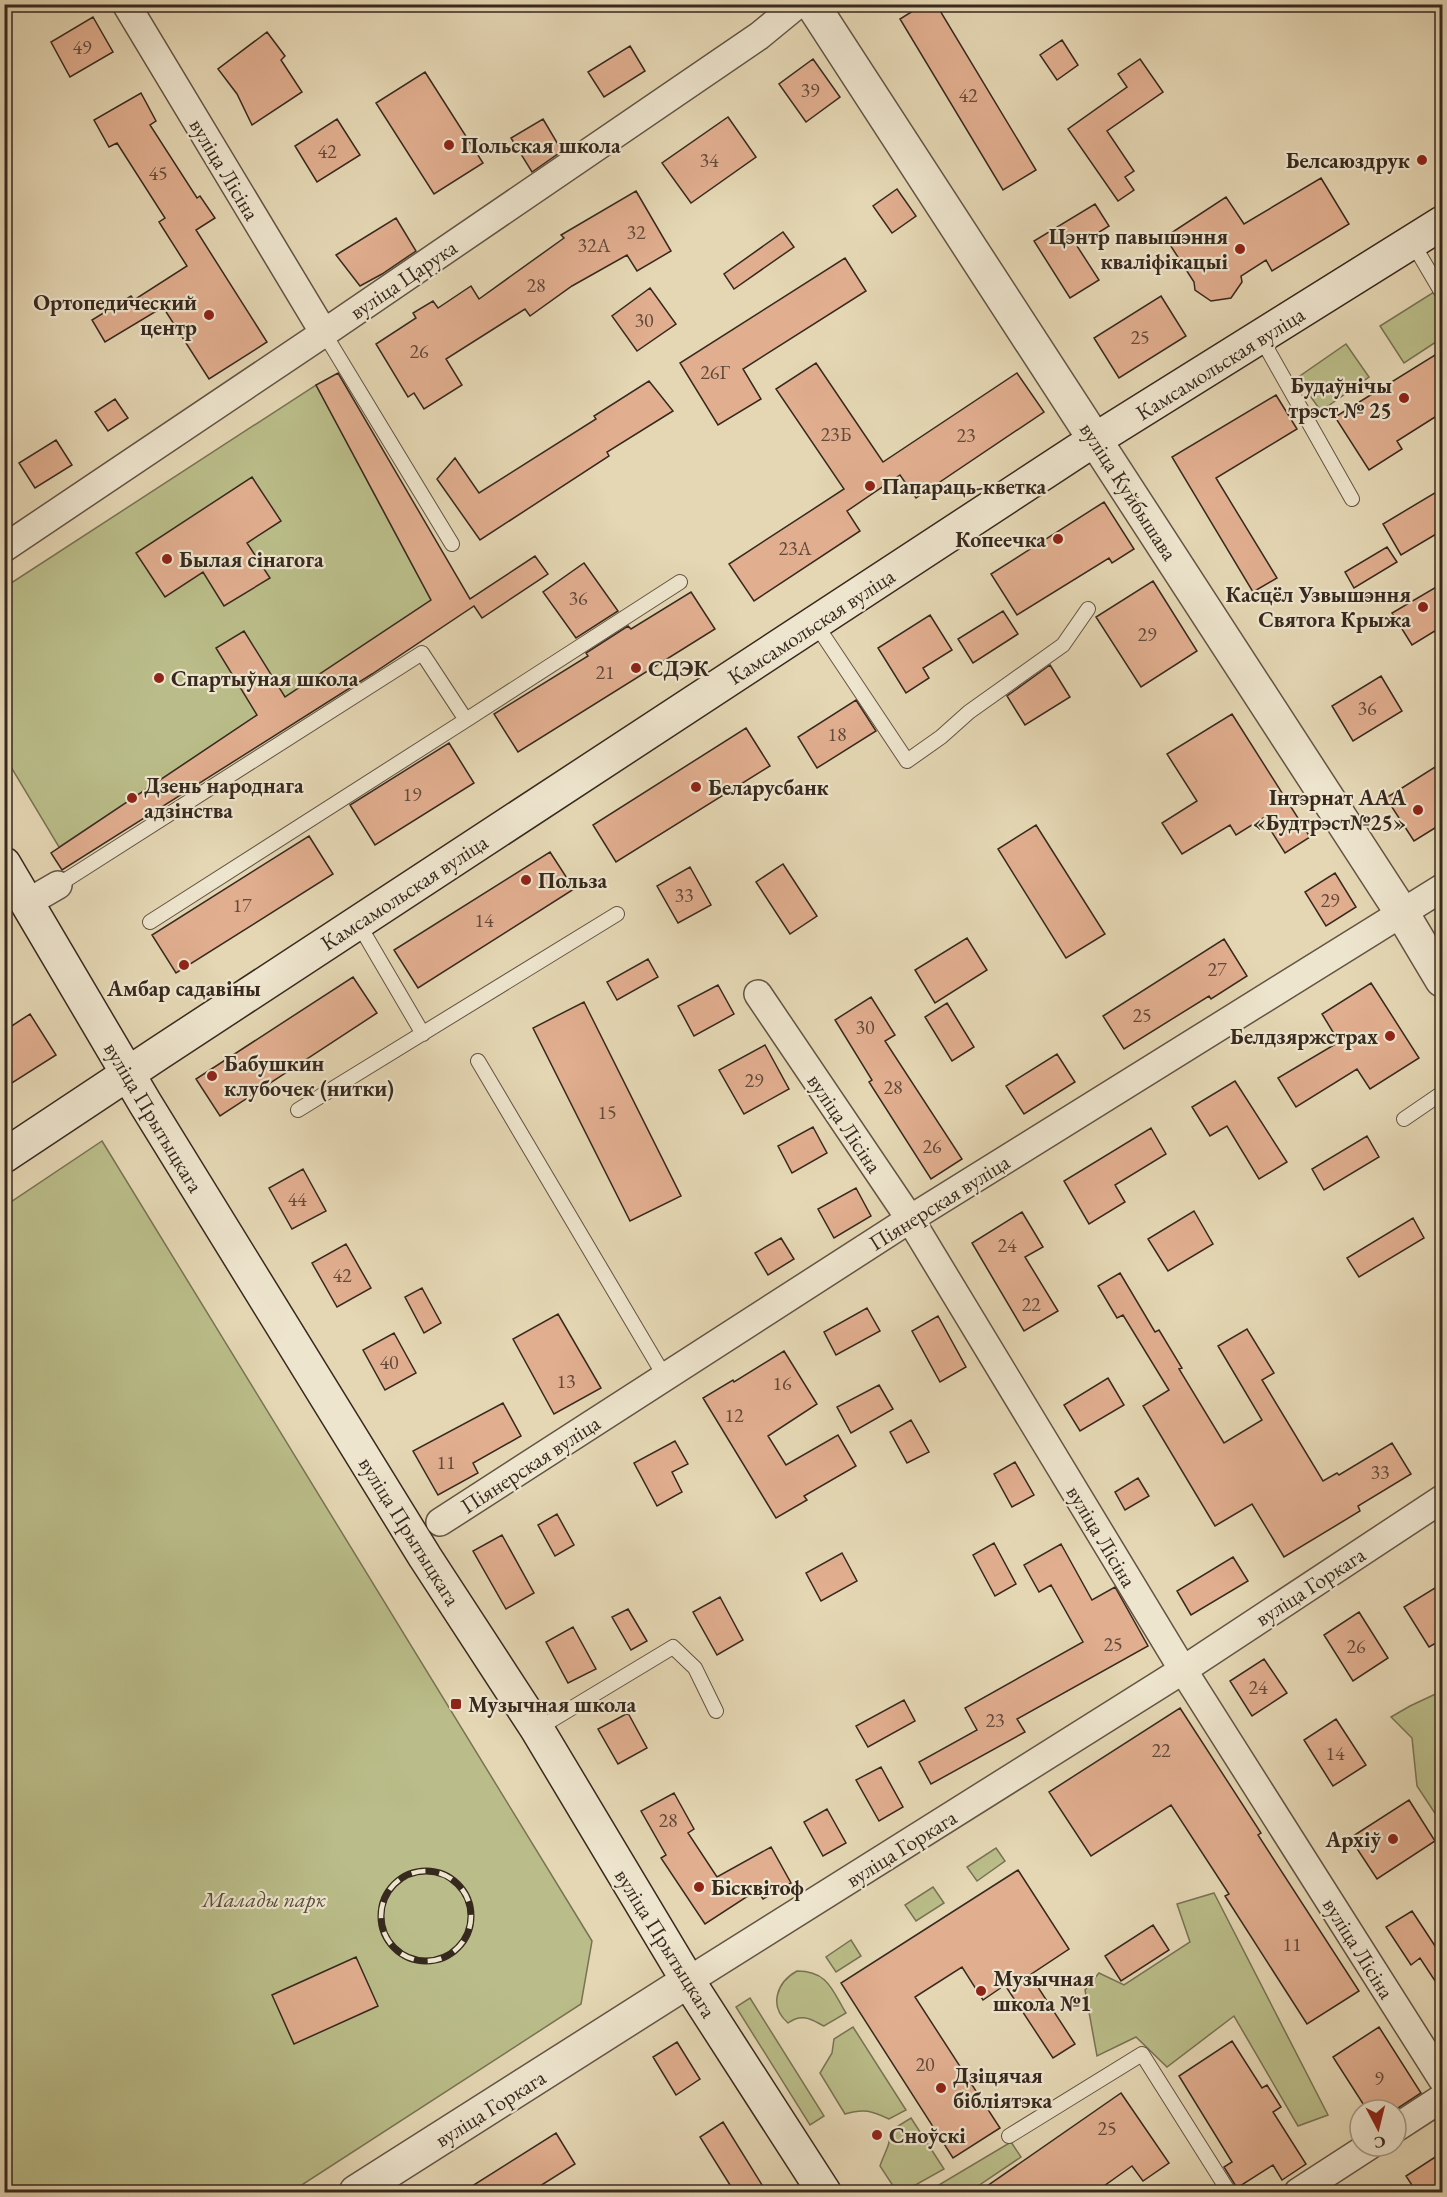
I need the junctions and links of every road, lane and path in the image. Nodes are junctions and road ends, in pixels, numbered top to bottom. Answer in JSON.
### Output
{"nodes":[{"id":1,"x":126,"y":4,"type":"edge"},
{"id":2,"x":798,"y":4,"type":"edge"},
{"id":3,"x":812,"y":4,"type":"edge"},
{"id":4,"x":1443,"y":223,"type":"edge"},
{"id":5,"x":1412,"y":242,"type":"junction"},
{"id":6,"x":1443,"y":293,"type":"edge"},
{"id":7,"x":324,"y":333,"type":"junction"},
{"id":8,"x":1261,"y":338,"type":"junction"},
{"id":9,"x":1095,"y":441,"type":"junction"},
{"id":10,"x":1352,"y":499,"type":"dead end"},
{"id":11,"x":452,"y":544,"type":"dead end"},
{"id":12,"x":4,"y":548,"type":"edge"},
{"id":13,"x":680,"y":582,"type":"dead end"},
{"id":14,"x":1088,"y":609,"type":"dead end"},
{"id":15,"x":815,"y":623,"type":"junction"},
{"id":16,"x":466,"y":720,"type":"junction"},
{"id":17,"x":4,"y":864,"type":"edge"},
{"id":18,"x":58,"y":885,"type":"joint"},
{"id":19,"x":1443,"y":888,"type":"edge"},
{"id":20,"x":27,"y":903,"type":"junction"},
{"id":21,"x":1402,"y":913,"type":"junction"},
{"id":22,"x":617,"y":914,"type":"dead end"},
{"id":23,"x":150,"y":922,"type":"dead end"},
{"id":24,"x":358,"y":922,"type":"junction"},
{"id":25,"x":1443,"y":980,"type":"edge"},
{"id":26,"x":758,"y":994,"type":"dead end"},
{"id":27,"x":423,"y":1034,"type":"junction"},
{"id":28,"x":478,"y":1061,"type":"dead end"},
{"id":29,"x":127,"y":1074,"type":"junction"},
{"id":30,"x":1443,"y":1093,"type":"edge"},
{"id":31,"x":298,"y":1110,"type":"dead end"},
{"id":32,"x":1404,"y":1119,"type":"dead end"},
{"id":33,"x":4,"y":1156,"type":"edge"},
{"id":34,"x":910,"y":1219,"type":"junction"},
{"id":35,"x":665,"y":1377,"type":"junction"},
{"id":36,"x":1443,"y":1499,"type":"edge"},
{"id":37,"x":440,"y":1522,"type":"dead end"},
{"id":38,"x":1183,"y":1670,"type":"junction"},
{"id":39,"x":716,"y":1711,"type":"dead end"},
{"id":40,"x":537,"y":1729,"type":"junction"},
{"id":41,"x":688,"y":1981,"type":"junction"},
{"id":42,"x":1443,"y":2079,"type":"edge"},
{"id":43,"x":1443,"y":2098,"type":"edge"},
{"id":44,"x":1408,"y":2120,"type":"edge"},
{"id":45,"x":1009,"y":2136,"type":"dead end"},
{"id":46,"x":1351,"y":2158,"type":"edge"},
{"id":47,"x":356,"y":2193,"type":"edge"},
{"id":48,"x":824,"y":2193,"type":"edge"},
{"id":49,"x":1229,"y":2193,"type":"edge"},
{"id":50,"x":1298,"y":2193,"type":"edge"}],
"edges":[{"from":1,"to":7,"type":"street","name":"вуліца Лісіна"},
{"from":2,"to":7,"type":"street","name":"вуліца Царука"},
{"from":3,"to":9,"type":"main road","name":"вуліца Куйбышава"},
{"from":4,"to":5,"type":"main road","name":"Камсамольская вуліца"},
{"from":5,"to":6,"type":"lane"},
{"from":5,"to":8,"type":"main road","name":"Камсамольская вуліца"},
{"from":7,"to":11,"type":"lane"},
{"from":7,"to":12,"type":"street","name":"вуліца Царука"},
{"from":8,"to":9,"type":"main road","name":"Камсамольская вуліца"},
{"from":8,"to":10,"type":"lane"},
{"from":9,"to":15,"type":"main road","name":"Камсамольская вуліца"},
{"from":9,"to":21,"type":"main road","name":"вуліца Куйбышава"},
{"from":13,"to":16,"type":"lane"},
{"from":14,"to":15,"type":"lane"},
{"from":15,"to":24,"type":"main road","name":"Камсамольская вуліца"},
{"from":16,"to":18,"type":"lane"},
{"from":16,"to":23,"type":"lane"},
{"from":17,"to":20,"type":"main road","name":"вуліца Прытыцкага"},
{"from":18,"to":20,"type":"street"},
{"from":19,"to":21,"type":"street","name":"Піянерская вуліца"},
{"from":20,"to":29,"type":"main road","name":"вуліца Прытыцкага"},
{"from":21,"to":25,"type":"main road","name":"вуліца Куйбышава"},
{"from":21,"to":34,"type":"street","name":"Піянерская вуліца"},
{"from":22,"to":27,"type":"lane"},
{"from":24,"to":27,"type":"lane"},
{"from":24,"to":29,"type":"main road","name":"Камсамольская вуліца"},
{"from":26,"to":34,"type":"street","name":"вуліца Лісіна"},
{"from":27,"to":31,"type":"lane"},
{"from":28,"to":35,"type":"lane"},
{"from":29,"to":33,"type":"main road","name":"Камсамольская вуліца"},
{"from":29,"to":40,"type":"main road","name":"вуліца Прытыцкага"},
{"from":30,"to":32,"type":"lane"},
{"from":34,"to":35,"type":"street","name":"Піянерская вуліца"},
{"from":34,"to":38,"type":"street","name":"вуліца Лісіна"},
{"from":35,"to":37,"type":"street","name":"Піянерская вуліца"},
{"from":36,"to":38,"type":"street","name":"вуліца Горкага"},
{"from":38,"to":41,"type":"street","name":"вуліца Горкага"},
{"from":38,"to":42,"type":"street","name":"вуліца Лісіна"},
{"from":39,"to":40,"type":"lane"},
{"from":40,"to":41,"type":"main road","name":"вуліца Прытыцкага"},
{"from":41,"to":47,"type":"main road","name":"вуліца Горкага"},
{"from":41,"to":48,"type":"main road","name":"вуліца Прытыцкага"},
{"from":43,"to":44,"type":"street"},
{"from":45,"to":49,"type":"lane"},
{"from":46,"to":50,"type":"street"}]}
